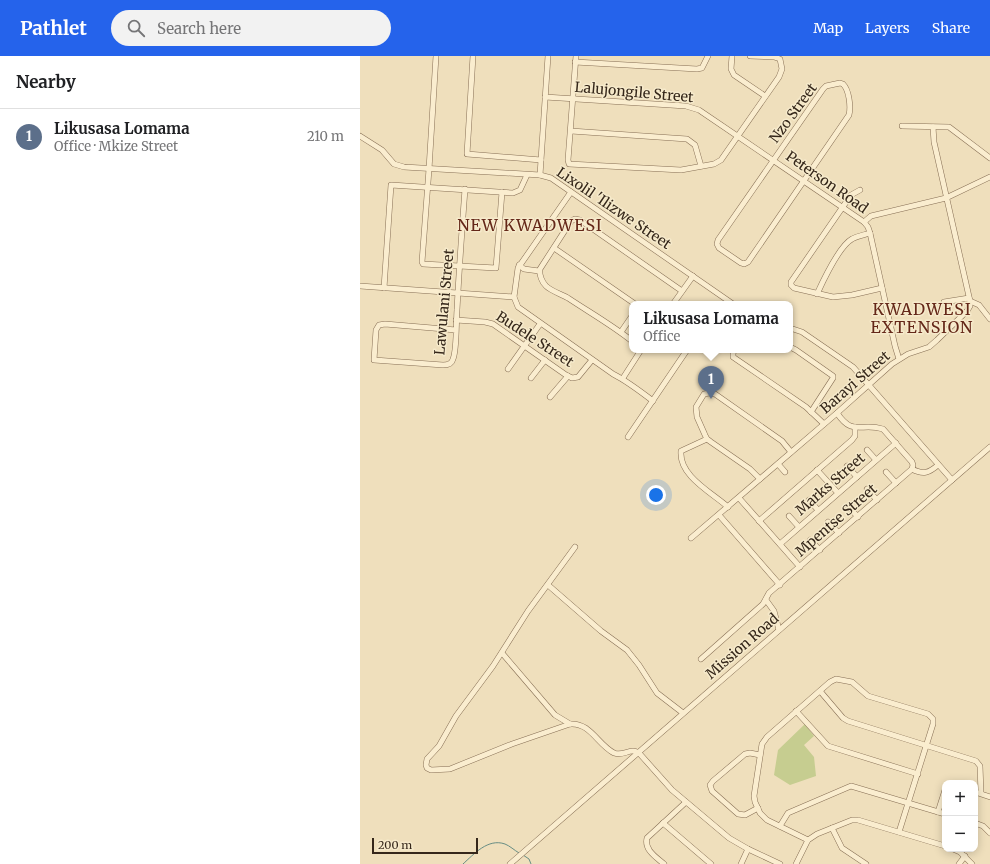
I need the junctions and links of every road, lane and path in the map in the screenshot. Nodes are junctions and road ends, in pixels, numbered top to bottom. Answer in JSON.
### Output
{"nodes":[{"id":1,"x":436,"y":56,"type":"edge"},
{"id":2,"x":473,"y":56,"type":"edge"},
{"id":3,"x":548,"y":56,"type":"edge"},
{"id":4,"x":576,"y":56,"type":"edge"},
{"id":5,"x":708,"y":56,"type":"edge"},
{"id":6,"x":732,"y":56,"type":"edge"},
{"id":7,"x":750,"y":56,"type":"edge"},
{"id":8,"x":575,"y":62,"type":"junction"},
{"id":9,"x":765,"y":96,"type":"junction"},
{"id":10,"x":545,"y":97,"type":"junction"},
{"id":11,"x":573,"y":98,"type":"junction"},
{"id":12,"x":902,"y":126,"type":"dead end"},
{"id":13,"x":932,"y":127,"type":"junction"},
{"id":14,"x":571,"y":131,"type":"junction"},
{"id":15,"x":738,"y":135,"type":"junction"},
{"id":16,"x":360,"y":136,"type":"edge"},
{"id":17,"x":990,"y":158,"type":"edge"},
{"id":18,"x":541,"y":160,"type":"junction"},
{"id":19,"x":774,"y":160,"type":"junction"},
{"id":20,"x":701,"y":166,"type":"junction"},
{"id":21,"x":429,"y":169,"type":"junction"},
{"id":22,"x":527,"y":175,"type":"junction"},
{"id":23,"x":540,"y":175,"type":"junction"},
{"id":24,"x":990,"y":177,"type":"edge"},
{"id":25,"x":804,"y":181,"type":"junction"},
{"id":26,"x":428,"y":186,"type":"junction"},
{"id":27,"x":465,"y":189,"type":"junction"},
{"id":28,"x":860,"y":190,"type":"dead end"},
{"id":29,"x":502,"y":192,"type":"junction"},
{"id":30,"x":571,"y":192,"type":"junction"},
{"id":31,"x":946,"y":198,"type":"junction"},
{"id":32,"x":842,"y":207,"type":"junction"},
{"id":33,"x":864,"y":222,"type":"junction"},
{"id":34,"x":870,"y":234,"type":"junction"},
{"id":35,"x":554,"y":248,"type":"junction"},
{"id":36,"x":519,"y":265,"type":"junction"},
{"id":37,"x":460,"y":266,"type":"junction"},
{"id":38,"x":539,"y":271,"type":"junction"},
{"id":39,"x":693,"y":276,"type":"junction"},
{"id":40,"x":360,"y":286,"type":"edge"},
{"id":41,"x":384,"y":288,"type":"junction"},
{"id":42,"x":882,"y":288,"type":"junction"},
{"id":43,"x":682,"y":291,"type":"junction"},
{"id":44,"x":458,"y":293,"type":"junction"},
{"id":45,"x":817,"y":294,"type":"junction"},
{"id":46,"x":514,"y":297,"type":"junction"},
{"id":47,"x":970,"y":300,"type":"junction"},
{"id":48,"x":631,"y":301,"type":"edge"},
{"id":49,"x":675,"y":301,"type":"edge"},
{"id":50,"x":729,"y":301,"type":"edge"},
{"id":51,"x":944,"y":302,"type":"dead end"},
{"id":52,"x":990,"y":319,"type":"edge"},
{"id":53,"x":456,"y":320,"type":"junction"},
{"id":54,"x":629,"y":320,"type":"edge"},
{"id":55,"x":540,"y":324,"type":"junction"},
{"id":56,"x":793,"y":329,"type":"edge"},
{"id":57,"x":456,"y":330,"type":"junction"},
{"id":58,"x":621,"y":332,"type":"junction"},
{"id":59,"x":629,"y":339,"type":"edge"},
{"id":60,"x":525,"y":346,"type":"junction"},
{"id":61,"x":793,"y":348,"type":"edge"},
{"id":62,"x":639,"y":353,"type":"edge"},
{"id":63,"x":685,"y":353,"type":"edge"},
{"id":64,"x":733,"y":353,"type":"edge"},
{"id":65,"x":899,"y":358,"type":"junction"},
{"id":66,"x":545,"y":360,"type":"junction"},
{"id":67,"x":592,"y":360,"type":"junction"},
{"id":68,"x":508,"y":369,"type":"dead end"},
{"id":69,"x":568,"y":376,"type":"junction"},
{"id":70,"x":532,"y":378,"type":"dead end"},
{"id":71,"x":623,"y":378,"type":"junction"},
{"id":72,"x":868,"y":385,"type":"junction"},
{"id":73,"x":550,"y":397,"type":"dead end"},
{"id":74,"x":653,"y":401,"type":"junction"},
{"id":75,"x":811,"y":412,"type":"junction"},
{"id":76,"x":837,"y":413,"type":"junction"},
{"id":77,"x":824,"y":424,"type":"junction"},
{"id":78,"x":855,"y":427,"type":"junction"},
{"id":79,"x":628,"y":437,"type":"dead end"},
{"id":80,"x":707,"y":439,"type":"junction"},
{"id":81,"x":896,"y":443,"type":"junction"},
{"id":82,"x":990,"y":446,"type":"edge"},
{"id":83,"x":867,"y":450,"type":"dead end"},
{"id":84,"x":791,"y":452,"type":"junction"},
{"id":85,"x":876,"y":460,"type":"junction"},
{"id":86,"x":778,"y":464,"type":"junction"},
{"id":87,"x":938,"y":465,"type":"junction"},
{"id":88,"x":847,"y":466,"type":"dead end"},
{"id":89,"x":912,"y":469,"type":"junction"},
{"id":90,"x":817,"y":470,"type":"junction"},
{"id":91,"x":785,"y":472,"type":"dead end"},
{"id":92,"x":886,"y":472,"type":"dead end"},
{"id":93,"x":857,"y":477,"type":"junction"},
{"id":94,"x":760,"y":479,"type":"junction"},
{"id":95,"x":952,"y":480,"type":"junction"},
{"id":96,"x":896,"y":483,"type":"junction"},
{"id":97,"x":867,"y":490,"type":"dead end"},
{"id":98,"x":838,"y":493,"type":"junction"},
{"id":99,"x":739,"y":498,"type":"junction"},
{"id":100,"x":809,"y":500,"type":"dead end"},
{"id":101,"x":877,"y":500,"type":"junction"},
{"id":102,"x":848,"y":506,"type":"dead end"},
{"id":103,"x":728,"y":507,"type":"junction"},
{"id":104,"x":818,"y":510,"type":"junction"},
{"id":105,"x":719,"y":515,"type":"junction"},
{"id":106,"x":789,"y":516,"type":"dead end"},
{"id":107,"x":858,"y":517,"type":"junction"},
{"id":108,"x":759,"y":521,"type":"junction"},
{"id":109,"x":828,"y":522,"type":"dead end"},
{"id":110,"x":799,"y":527,"type":"junction"},
{"id":111,"x":839,"y":533,"type":"junction"},
{"id":112,"x":691,"y":538,"type":"dead end"},
{"id":113,"x":810,"y":540,"type":"dead end"},
{"id":114,"x":780,"y":544,"type":"junction"},
{"id":115,"x":575,"y":547,"type":"dead end"},
{"id":116,"x":820,"y":550,"type":"junction"},
{"id":117,"x":800,"y":567,"type":"junction"},
{"id":118,"x":548,"y":585,"type":"junction"},
{"id":119,"x":780,"y":585,"type":"junction"},
{"id":120,"x":766,"y":600,"type":"junction"},
{"id":121,"x":779,"y":630,"type":"junction"},
{"id":122,"x":502,"y":653,"type":"junction"},
{"id":123,"x":701,"y":659,"type":"dead end"},
{"id":124,"x":820,"y":691,"type":"junction"},
{"id":125,"x":796,"y":711,"type":"junction"},
{"id":126,"x":683,"y":714,"type":"junction"},
{"id":127,"x":570,"y":724,"type":"junction"},
{"id":128,"x":926,"y":745,"type":"junction"},
{"id":129,"x":639,"y":753,"type":"junction"},
{"id":130,"x":760,"y":755,"type":"junction"},
{"id":131,"x":918,"y":774,"type":"junction"},
{"id":132,"x":978,"y":792,"type":"edge"},
{"id":133,"x":990,"y":797,"type":"edge"},
{"id":134,"x":942,"y":799,"type":"edge"},
{"id":135,"x":686,"y":802,"type":"junction"},
{"id":136,"x":909,"y":803,"type":"junction"},
{"id":137,"x":758,"y":808,"type":"junction"},
{"id":138,"x":938,"y":812,"type":"junction"},
{"id":139,"x":942,"y":813,"type":"edge"},
{"id":140,"x":663,"y":823,"type":"junction"},
{"id":141,"x":978,"y":824,"type":"edge"},
{"id":142,"x":780,"y":826,"type":"junction"},
{"id":143,"x":832,"y":828,"type":"junction"},
{"id":144,"x":899,"y":832,"type":"junction"},
{"id":145,"x":990,"y":833,"type":"edge"},
{"id":146,"x":808,"y":840,"type":"junction"},
{"id":147,"x":942,"y":845,"type":"edge"},
{"id":148,"x":748,"y":849,"type":"junction"},
{"id":149,"x":958,"y":852,"type":"edge"},
{"id":150,"x":965,"y":856,"type":"junction"},
{"id":151,"x":510,"y":864,"type":"edge"},
{"id":152,"x":664,"y":864,"type":"edge"},
{"id":153,"x":711,"y":864,"type":"edge"},
{"id":154,"x":741,"y":864,"type":"edge"},
{"id":155,"x":780,"y":864,"type":"edge"},
{"id":156,"x":796,"y":864,"type":"edge"},
{"id":157,"x":866,"y":864,"type":"edge"},
{"id":158,"x":959,"y":864,"type":"edge"},
{"id":159,"x":972,"y":864,"type":"edge"}],
"edges":[{"from":1,"to":21,"type":"street"},
{"from":2,"to":18,"type":"street"},
{"from":3,"to":10,"type":"street"},
{"from":4,"to":8,"type":"street"},
{"from":5,"to":8,"type":"street"},
{"from":6,"to":9,"type":"street"},
{"from":7,"to":9,"type":"street"},
{"from":8,"to":11,"type":"street"},
{"from":9,"to":15,"type":"street"},
{"from":10,"to":11,"type":"street","name":"Lalujongile Street"},
{"from":10,"to":18,"type":"street"},
{"from":11,"to":14,"type":"street"},
{"from":11,"to":15,"type":"street","name":"Lalujongile Street"},
{"from":12,"to":13,"type":"street"},
{"from":13,"to":17,"type":"street"},
{"from":13,"to":31,"type":"street"},
{"from":14,"to":20,"type":"street"},
{"from":14,"to":20,"type":"street"},
{"from":15,"to":19,"type":"street","name":"Peterson Road"},
{"from":15,"to":20,"type":"street"},
{"from":16,"to":21,"type":"street","name":"Lixolil 'Ilizwe Street"},
{"from":18,"to":23,"type":"street"},
{"from":19,"to":25,"type":"street","name":"Peterson Road"},
{"from":19,"to":25,"type":"street","name":"Nzo Street"},
{"from":19,"to":25,"type":"street"},
{"from":21,"to":22,"type":"street","name":"Lixolil 'Ilizwe Street"},
{"from":21,"to":26,"type":"street"},
{"from":22,"to":23,"type":"street","name":"Lixolil 'Ilizwe Street"},
{"from":22,"to":29,"type":"street"},
{"from":23,"to":30,"type":"street","name":"Lixolil 'Ilizwe Street"},
{"from":24,"to":31,"type":"street"},
{"from":25,"to":32,"type":"street","name":"Peterson Road"},
{"from":26,"to":27,"type":"street"},
{"from":26,"to":37,"type":"street"},
{"from":26,"to":41,"type":"street"},
{"from":27,"to":29,"type":"street"},
{"from":27,"to":37,"type":"street","name":"Lawulani Street"},
{"from":28,"to":32,"type":"street"},
{"from":29,"to":37,"type":"street"},
{"from":30,"to":36,"type":"street"},
{"from":30,"to":39,"type":"street","name":"Lixolil 'Ilizwe Street"},
{"from":31,"to":33,"type":"street"},
{"from":31,"to":47,"type":"street"},
{"from":32,"to":33,"type":"street","name":"Peterson Road"},
{"from":32,"to":45,"type":"street"},
{"from":33,"to":34,"type":"street","name":"Peterson Road"},
{"from":34,"to":42,"type":"street","name":"Peterson Road"},
{"from":34,"to":45,"type":"street"},
{"from":35,"to":38,"type":"street"},
{"from":35,"to":43,"type":"street"},
{"from":35,"to":48,"type":"street"},
{"from":36,"to":38,"type":"street"},
{"from":36,"to":46,"type":"street"},
{"from":37,"to":44,"type":"street","name":"Lawulani Street"},
{"from":38,"to":58,"type":"street"},
{"from":39,"to":43,"type":"street"},
{"from":39,"to":50,"type":"street","name":"Lixolil 'Ilizwe Street"},
{"from":40,"to":41,"type":"street"},
{"from":41,"to":44,"type":"street"},
{"from":42,"to":45,"type":"street"},
{"from":42,"to":65,"type":"street","name":"Peterson Road"},
{"from":43,"to":49,"type":"street"},
{"from":44,"to":46,"type":"street"},
{"from":44,"to":53,"type":"street","name":"Lawulani Street"},
{"from":46,"to":55,"type":"street"},
{"from":47,"to":51,"type":"street"},
{"from":47,"to":52,"type":"street"},
{"from":47,"to":65,"type":"street","name":"Barayi Street"},
{"from":53,"to":57,"type":"street","name":"Lawulani Street"},
{"from":53,"to":60,"type":"street","name":"Budele Street"},
{"from":54,"to":58,"type":"street"},
{"from":55,"to":60,"type":"street"},
{"from":55,"to":67,"type":"street"},
{"from":56,"to":72,"type":"street"},
{"from":57,"to":57,"type":"street","name":"Lawulani Street"},
{"from":58,"to":59,"type":"street"},
{"from":60,"to":66,"type":"street","name":"Budele Street"},
{"from":60,"to":68,"type":"street"},
{"from":61,"to":75,"type":"street"},
{"from":62,"to":71,"type":"street"},
{"from":63,"to":74,"type":"street"},
{"from":64,"to":75,"type":"street"},
{"from":65,"to":72,"type":"street","name":"Barayi Street"},
{"from":66,"to":69,"type":"street","name":"Budele Street"},
{"from":66,"to":70,"type":"street"},
{"from":67,"to":69,"type":"street","name":"Budele Street"},
{"from":67,"to":71,"type":"street"},
{"from":69,"to":73,"type":"street"},
{"from":71,"to":74,"type":"street"},
{"from":72,"to":76,"type":"street","name":"Barayi Street"},
{"from":72,"to":87,"type":"street"},
{"from":74,"to":79,"type":"street"},
{"from":75,"to":77,"type":"street"},
{"from":76,"to":77,"type":"street","name":"Barayi Street"},
{"from":76,"to":78,"type":"street"},
{"from":77,"to":84,"type":"street","name":"Barayi Street"},
{"from":78,"to":81,"type":"street"},
{"from":78,"to":90,"type":"street"},
{"from":80,"to":84,"type":"street"},
{"from":80,"to":94,"type":"street"},
{"from":80,"to":103,"type":"street"},
{"from":81,"to":85,"type":"street","name":"Marks Street"},
{"from":81,"to":89,"type":"street"},
{"from":82,"to":95,"type":"street","name":"Mission Road"},
{"from":83,"to":85,"type":"street"},
{"from":84,"to":86,"type":"street","name":"Barayi Street"},
{"from":85,"to":93,"type":"street","name":"Marks Street"},
{"from":86,"to":91,"type":"street"},
{"from":86,"to":94,"type":"street","name":"Barayi Street"},
{"from":87,"to":89,"type":"street"},
{"from":87,"to":95,"type":"street"},
{"from":88,"to":93,"type":"street"},
{"from":89,"to":96,"type":"street","name":"Mpentse Street"},
{"from":90,"to":98,"type":"street"},
{"from":90,"to":108,"type":"street"},
{"from":92,"to":96,"type":"street"},
{"from":93,"to":98,"type":"street","name":"Marks Street"},
{"from":94,"to":99,"type":"street","name":"Barayi Street"},
{"from":95,"to":121,"type":"street","name":"Mission Road"},
{"from":96,"to":101,"type":"street","name":"Mpentse Street"},
{"from":97,"to":101,"type":"street"},
{"from":98,"to":104,"type":"street","name":"Marks Street"},
{"from":99,"to":103,"type":"street","name":"Barayi Street"},
{"from":99,"to":108,"type":"street"},
{"from":100,"to":104,"type":"street"},
{"from":101,"to":107,"type":"street","name":"Mpentse Street"},
{"from":102,"to":107,"type":"street"},
{"from":103,"to":105,"type":"street","name":"Barayi Street"},
{"from":104,"to":110,"type":"street","name":"Marks Street"},
{"from":105,"to":112,"type":"street","name":"Barayi Street"},
{"from":105,"to":119,"type":"street"},
{"from":106,"to":110,"type":"street"},
{"from":107,"to":111,"type":"street","name":"Mpentse Street"},
{"from":108,"to":114,"type":"street"},
{"from":109,"to":111,"type":"street"},
{"from":110,"to":114,"type":"street","name":"Marks Street"},
{"from":111,"to":116,"type":"street","name":"Mpentse Street"},
{"from":113,"to":116,"type":"street"},
{"from":114,"to":117,"type":"street"},
{"from":115,"to":118,"type":"street"},
{"from":116,"to":117,"type":"street","name":"Mpentse Street"},
{"from":117,"to":119,"type":"street","name":"Mpentse Street"},
{"from":118,"to":122,"type":"street"},
{"from":118,"to":126,"type":"street"},
{"from":119,"to":120,"type":"street","name":"Mpentse Street"},
{"from":120,"to":121,"type":"street"},
{"from":120,"to":123,"type":"street","name":"Mpentse Street"},
{"from":121,"to":126,"type":"street","name":"Mission Road"},
{"from":122,"to":127,"type":"street"},
{"from":122,"to":127,"type":"street"},
{"from":124,"to":125,"type":"street"},
{"from":124,"to":128,"type":"street"},
{"from":124,"to":128,"type":"street"},
{"from":125,"to":130,"type":"street"},
{"from":125,"to":131,"type":"street"},
{"from":126,"to":129,"type":"street","name":"Mission Road"},
{"from":127,"to":129,"type":"street"},
{"from":128,"to":131,"type":"street"},
{"from":128,"to":132,"type":"street"},
{"from":129,"to":135,"type":"street"},
{"from":129,"to":151,"type":"street","name":"Mission Road"},
{"from":130,"to":137,"type":"street"},
{"from":130,"to":137,"type":"street"},
{"from":131,"to":136,"type":"street"},
{"from":132,"to":133,"type":"street"},
{"from":134,"to":138,"type":"street"},
{"from":135,"to":140,"type":"street"},
{"from":135,"to":148,"type":"street"},
{"from":136,"to":138,"type":"street"},
{"from":136,"to":142,"type":"street"},
{"from":136,"to":144,"type":"street"},
{"from":137,"to":142,"type":"street"},
{"from":138,"to":139,"type":"street"},
{"from":140,"to":152,"type":"street"},
{"from":140,"to":153,"type":"street"},
{"from":141,"to":145,"type":"street"},
{"from":142,"to":146,"type":"street"},
{"from":143,"to":144,"type":"street"},
{"from":143,"to":146,"type":"street"},
{"from":143,"to":157,"type":"street"},
{"from":144,"to":147,"type":"street"},
{"from":146,"to":156,"type":"street"},
{"from":148,"to":154,"type":"street"},
{"from":148,"to":155,"type":"street"},
{"from":149,"to":150,"type":"street"},
{"from":150,"to":158,"type":"street"},
{"from":150,"to":159,"type":"street"}]}
